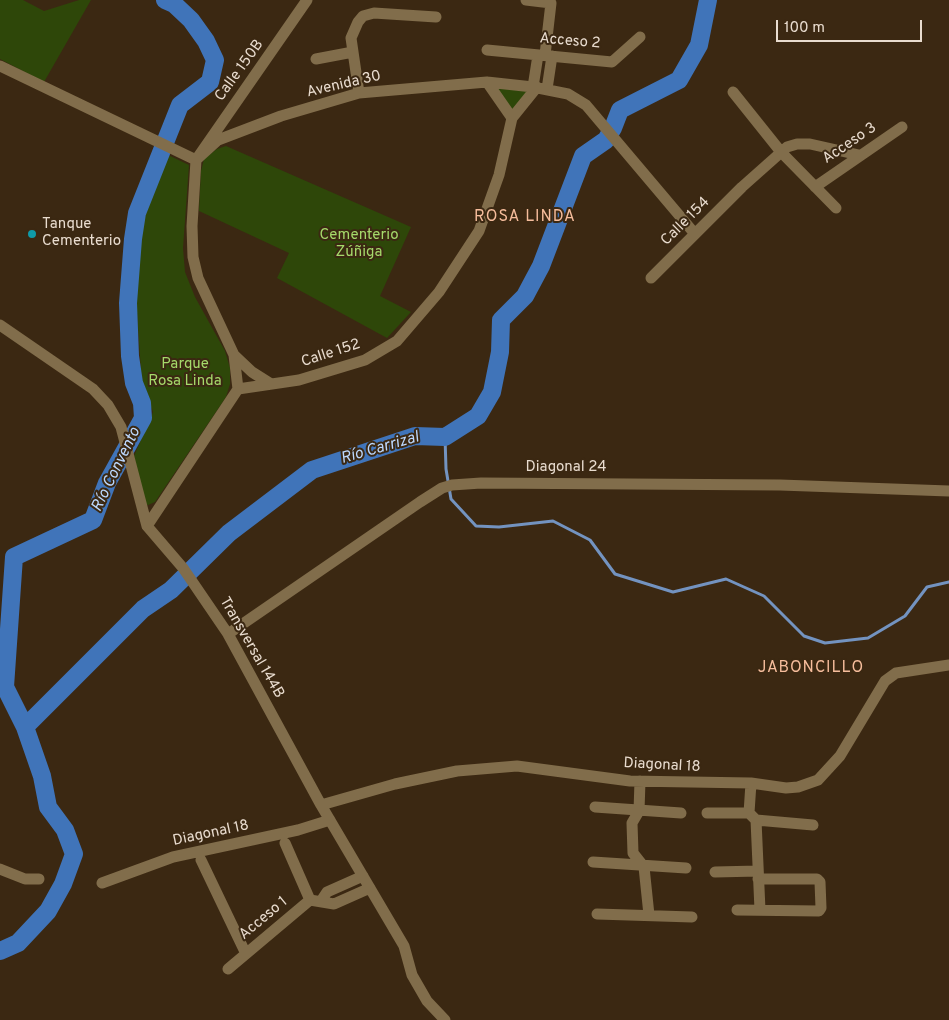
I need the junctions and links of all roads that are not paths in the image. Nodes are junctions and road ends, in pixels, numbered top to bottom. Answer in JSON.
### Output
{"nodes":[{"id":1,"x":307,"y":0,"type":"edge"},
{"id":2,"x":526,"y":0,"type":"edge"},
{"id":3,"x":436,"y":16,"type":"dead end"},
{"id":4,"x":640,"y":38,"type":"dead end"},
{"id":5,"x":487,"y":50,"type":"dead end"},
{"id":6,"x":353,"y":52,"type":"junction"},
{"id":7,"x":545,"y":55,"type":"junction"},
{"id":8,"x":316,"y":59,"type":"dead end"},
{"id":9,"x":0,"y":66,"type":"edge"},
{"id":10,"x":487,"y":82,"type":"junction"},
{"id":11,"x":539,"y":88,"type":"junction"},
{"id":12,"x":733,"y":92,"type":"dead end"},
{"id":13,"x":359,"y":94,"type":"junction"},
{"id":14,"x":512,"y":118,"type":"junction"},
{"id":15,"x":902,"y":127,"type":"dead end"},
{"id":16,"x":781,"y":152,"type":"junction"},
{"id":17,"x":859,"y":155,"type":"junction"},
{"id":18,"x":196,"y":160,"type":"junction"},
{"id":19,"x":815,"y":186,"type":"junction"},
{"id":20,"x":836,"y":208,"type":"dead end"},
{"id":21,"x":695,"y":234,"type":"junction"},
{"id":22,"x":651,"y":278,"type":"dead end"},
{"id":23,"x":0,"y":325,"type":"edge"},
{"id":24,"x":234,"y":355,"type":"junction"},
{"id":25,"x":271,"y":384,"type":"junction"},
{"id":26,"x":238,"y":389,"type":"junction"},
{"id":27,"x":949,"y":490,"type":"edge"},
{"id":28,"x":147,"y":526,"type":"junction"},
{"id":29,"x":228,"y":634,"type":"junction"},
{"id":30,"x":949,"y":665,"type":"edge"},
{"id":31,"x":640,"y":781,"type":"junction"},
{"id":32,"x":751,"y":783,"type":"junction"},
{"id":33,"x":321,"y":805,"type":"junction"},
{"id":34,"x":595,"y":807,"type":"dead end"},
{"id":35,"x":639,"y":811,"type":"junction"},
{"id":36,"x":681,"y":813,"type":"dead end"},
{"id":37,"x":708,"y":813,"type":"dead end"},
{"id":38,"x":752,"y":816,"type":"junction"},
{"id":39,"x":330,"y":820,"type":"junction"},
{"id":40,"x":813,"y":825,"type":"dead end"},
{"id":41,"x":285,"y":842,"type":"dead end"},
{"id":42,"x":201,"y":860,"type":"dead end"},
{"id":43,"x":593,"y":862,"type":"dead end"},
{"id":44,"x":644,"y":867,"type":"junction"},
{"id":45,"x":686,"y":868,"type":"dead end"},
{"id":46,"x":0,"y":869,"type":"edge"},
{"id":47,"x":716,"y":872,"type":"dead end"},
{"id":48,"x":758,"y":875,"type":"junction"},
{"id":49,"x":363,"y":876,"type":"junction"},
{"id":50,"x":39,"y":879,"type":"dead end"},
{"id":51,"x":102,"y":884,"type":"dead end"},
{"id":52,"x":370,"y":888,"type":"junction"},
{"id":53,"x":316,"y":900,"type":"junction"},
{"id":54,"x":737,"y":910,"type":"dead end"},
{"id":55,"x":760,"y":910,"type":"junction"},
{"id":56,"x":597,"y":914,"type":"dead end"},
{"id":57,"x":649,"y":915,"type":"junction"},
{"id":58,"x":692,"y":917,"type":"dead end"},
{"id":59,"x":246,"y":954,"type":"junction"},
{"id":60,"x":228,"y":969,"type":"dead end"},
{"id":61,"x":445,"y":1020,"type":"edge"}],
"edges":[{"from":1,"to":18,"type":"street","name":"Calle 150B"},
{"from":2,"to":7,"type":"street"},
{"from":3,"to":6,"type":"street"},
{"from":4,"to":7,"type":"street","name":"Acceso 2"},
{"from":5,"to":7,"type":"street","name":"Acceso 2"},
{"from":6,"to":8,"type":"street"},
{"from":6,"to":13,"type":"street"},
{"from":7,"to":11,"type":"street"},
{"from":9,"to":18,"type":"street"},
{"from":10,"to":11,"type":"street","name":"Avenida 30"},
{"from":10,"to":13,"type":"street","name":"Avenida 30"},
{"from":10,"to":14,"type":"street"},
{"from":11,"to":14,"type":"street","name":"Calle 152"},
{"from":11,"to":21,"type":"street","name":"Avenida 30"},
{"from":12,"to":16,"type":"street"},
{"from":13,"to":18,"type":"street","name":"Avenida 30"},
{"from":14,"to":25,"type":"street","name":"Calle 152"},
{"from":15,"to":17,"type":"street","name":"Acceso 3"},
{"from":16,"to":17,"type":"street"},
{"from":16,"to":19,"type":"street"},
{"from":16,"to":21,"type":"street","name":"Calle 154"},
{"from":17,"to":19,"type":"street","name":"Acceso 3"},
{"from":18,"to":24,"type":"street"},
{"from":19,"to":20,"type":"street"},
{"from":21,"to":22,"type":"street","name":"Calle 154"},
{"from":23,"to":28,"type":"street","name":"Transversal 144B"},
{"from":24,"to":25,"type":"street"},
{"from":24,"to":26,"type":"street"},
{"from":25,"to":26,"type":"street","name":"Calle 152"},
{"from":26,"to":28,"type":"street"},
{"from":27,"to":29,"type":"street","name":"Diagonal 24"},
{"from":28,"to":29,"type":"street","name":"Transversal 144B"},
{"from":29,"to":33,"type":"street","name":"Transversal 144B"},
{"from":30,"to":32,"type":"street","name":"Diagonal 18"},
{"from":31,"to":32,"type":"street","name":"Diagonal 18"},
{"from":31,"to":33,"type":"street","name":"Diagonal 18"},
{"from":31,"to":35,"type":"street"},
{"from":32,"to":38,"type":"street"},
{"from":33,"to":39,"type":"street","name":"Transversal 144B"},
{"from":34,"to":35,"type":"street"},
{"from":35,"to":36,"type":"street"},
{"from":35,"to":44,"type":"street"},
{"from":37,"to":38,"type":"street"},
{"from":38,"to":40,"type":"street"},
{"from":38,"to":48,"type":"street"},
{"from":39,"to":49,"type":"street","name":"Transversal 144B"},
{"from":39,"to":51,"type":"street","name":"Diagonal 18"},
{"from":41,"to":53,"type":"street"},
{"from":42,"to":59,"type":"street"},
{"from":43,"to":44,"type":"street"},
{"from":44,"to":45,"type":"street"},
{"from":44,"to":57,"type":"street"},
{"from":46,"to":50,"type":"street"},
{"from":47,"to":48,"type":"street"},
{"from":48,"to":55,"type":"street"},
{"from":48,"to":55,"type":"street"},
{"from":49,"to":52,"type":"street","name":"Transversal 144B"},
{"from":49,"to":53,"type":"street","name":"Acceso 1"},
{"from":52,"to":53,"type":"street"},
{"from":52,"to":61,"type":"street","name":"Transversal 144B"},
{"from":53,"to":59,"type":"street","name":"Acceso 1"},
{"from":54,"to":55,"type":"street"},
{"from":56,"to":57,"type":"street"},
{"from":57,"to":58,"type":"street"},
{"from":59,"to":60,"type":"street","name":"Acceso 1"}]}
